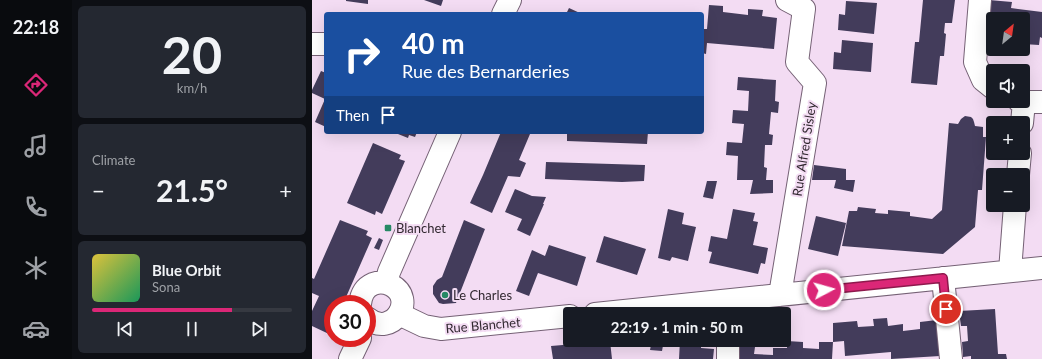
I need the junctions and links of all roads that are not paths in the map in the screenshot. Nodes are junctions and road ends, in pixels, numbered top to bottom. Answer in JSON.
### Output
{"nodes":[{"id":1,"x":510,"y":0,"type":"edge"},
{"id":2,"x":980,"y":0,"type":"edge"},
{"id":3,"x":801,"y":3,"type":"edge"},
{"id":4,"x":504,"y":12,"type":"edge"},
{"id":5,"x":312,"y":44,"type":"edge"},
{"id":6,"x":324,"y":44,"type":"edge"},
{"id":7,"x":986,"y":82,"type":"edge"},
{"id":8,"x":449,"y":134,"type":"edge"},
{"id":9,"x":1014,"y":212,"type":"edge"},
{"id":10,"x":1042,"y":268,"type":"edge"},
{"id":11,"x":1010,"y":271,"type":"junction"},
{"id":12,"x":943,"y":278,"type":"junction"},
{"id":13,"x":386,"y":283,"type":"junction"},
{"id":14,"x":362,"y":295,"type":"edge"},
{"id":15,"x":780,"y":295,"type":"junction"},
{"id":16,"x":728,"y":307,"type":"edge"},
{"id":17,"x":399,"y":314,"type":"junction"},
{"id":18,"x":563,"y":317,"type":"edge"},
{"id":19,"x":376,"y":324,"type":"edge"},
{"id":20,"x":355,"y":347,"type":"edge"},
{"id":21,"x":728,"y":347,"type":"edge"},
{"id":22,"x":350,"y":359,"type":"edge"},
{"id":23,"x":728,"y":359,"type":"edge"},
{"id":24,"x":951,"y":359,"type":"edge"}],
"edges":[{"from":1,"to":4,"type":"street"},
{"from":2,"to":7,"type":"street"},
{"from":3,"to":15,"type":"street","name":"Rue Alfred Sisley"},
{"from":5,"to":6,"type":"street"},
{"from":8,"to":13,"type":"street"},
{"from":9,"to":11,"type":"street"},
{"from":10,"to":11,"type":"street"},
{"from":11,"to":12,"type":"street"},
{"from":12,"to":15,"type":"street"},
{"from":12,"to":24,"type":"street"},
{"from":13,"to":14,"type":"street"},
{"from":13,"to":17,"type":"street"},
{"from":15,"to":16,"type":"street"},
{"from":17,"to":18,"type":"street","name":"Rue Blanchet"},
{"from":17,"to":19,"type":"street"},
{"from":20,"to":22,"type":"street"},
{"from":21,"to":23,"type":"street"}]}
